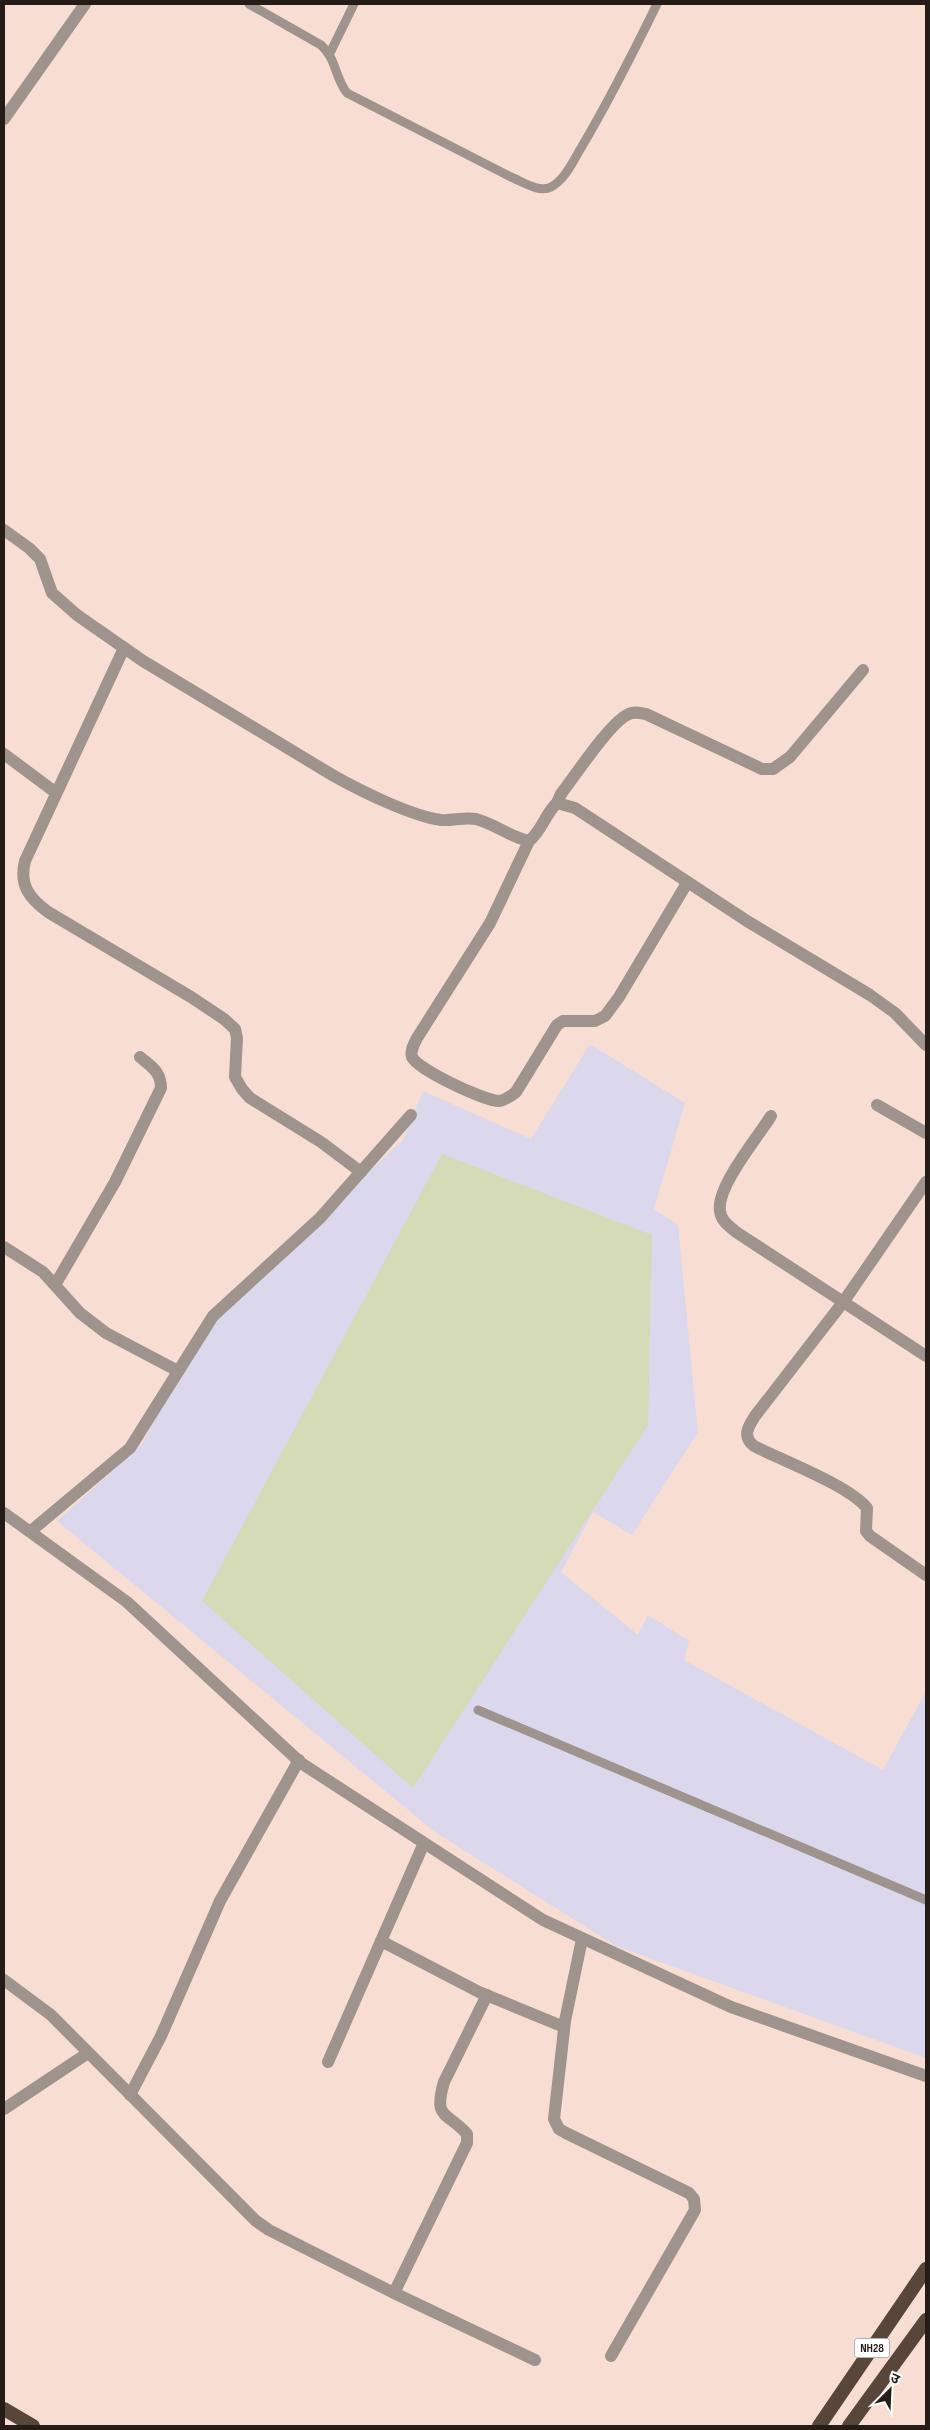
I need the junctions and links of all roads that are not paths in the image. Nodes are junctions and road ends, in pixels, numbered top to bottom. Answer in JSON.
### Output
{"nodes":[{"id":1,"x":85,"y":4,"type":"edge"},
{"id":2,"x":249,"y":4,"type":"edge"},
{"id":3,"x":354,"y":4,"type":"edge"},
{"id":4,"x":657,"y":4,"type":"edge"},
{"id":5,"x":330,"y":53,"type":"junction"},
{"id":6,"x":4,"y":119,"type":"edge"},
{"id":7,"x":4,"y":530,"type":"edge"},
{"id":8,"x":124,"y":648,"type":"junction"},
{"id":9,"x":863,"y":670,"type":"dead end"},
{"id":10,"x":4,"y":754,"type":"edge"},
{"id":11,"x":55,"y":792,"type":"junction"},
{"id":12,"x":557,"y":803,"type":"junction"},
{"id":13,"x":529,"y":841,"type":"junction"},
{"id":14,"x":687,"y":883,"type":"junction"},
{"id":15,"x":926,"y":1045,"type":"edge"},
{"id":16,"x":140,"y":1057,"type":"dead end"},
{"id":17,"x":877,"y":1104,"type":"dead end"},
{"id":18,"x":411,"y":1115,"type":"dead end"},
{"id":19,"x":771,"y":1116,"type":"dead end"},
{"id":20,"x":926,"y":1133,"type":"edge"},
{"id":21,"x":361,"y":1172,"type":"junction"},
{"id":22,"x":926,"y":1182,"type":"edge"},
{"id":23,"x":4,"y":1247,"type":"edge"},
{"id":24,"x":55,"y":1285,"type":"junction"},
{"id":25,"x":844,"y":1301,"type":"junction"},
{"id":26,"x":926,"y":1356,"type":"edge"},
{"id":27,"x":178,"y":1371,"type":"junction"},
{"id":28,"x":4,"y":1513,"type":"edge"},
{"id":29,"x":31,"y":1531,"type":"junction"},
{"id":30,"x":926,"y":1576,"type":"edge"},
{"id":31,"x":478,"y":1710,"type":"dead end"},
{"id":32,"x":299,"y":1760,"type":"junction"},
{"id":33,"x":424,"y":1843,"type":"junction"},
{"id":34,"x":926,"y":1900,"type":"edge"},
{"id":35,"x":582,"y":1939,"type":"junction"},
{"id":36,"x":381,"y":1941,"type":"junction"},
{"id":37,"x":4,"y":1980,"type":"edge"},
{"id":38,"x":487,"y":1995,"type":"junction"},
{"id":39,"x":564,"y":2027,"type":"junction"},
{"id":40,"x":88,"y":2053,"type":"junction"},
{"id":41,"x":328,"y":2062,"type":"dead end"},
{"id":42,"x":926,"y":2076,"type":"edge"},
{"id":43,"x":130,"y":2095,"type":"junction"},
{"id":44,"x":4,"y":2109,"type":"edge"},
{"id":45,"x":926,"y":2269,"type":"edge"},
{"id":46,"x":394,"y":2293,"type":"junction"},
{"id":47,"x":926,"y":2320,"type":"edge"},
{"id":48,"x":611,"y":2356,"type":"dead end"},
{"id":49,"x":534,"y":2360,"type":"dead end"},
{"id":50,"x":4,"y":2409,"type":"edge"},
{"id":51,"x":34,"y":2426,"type":"edge"},
{"id":52,"x":818,"y":2426,"type":"edge"},
{"id":53,"x":850,"y":2426,"type":"edge"}],
"edges":[{"from":1,"to":6,"type":"street"},
{"from":2,"to":5,"type":"lane"},
{"from":3,"to":5,"type":"lane"},
{"from":4,"to":5,"type":"lane"},
{"from":7,"to":8,"type":"street"},
{"from":8,"to":11,"type":"street"},
{"from":8,"to":13,"type":"street"},
{"from":9,"to":12,"type":"street"},
{"from":10,"to":11,"type":"street"},
{"from":11,"to":21,"type":"street"},
{"from":12,"to":13,"type":"street"},
{"from":12,"to":14,"type":"street"},
{"from":13,"to":14,"type":"street"},
{"from":14,"to":15,"type":"street"},
{"from":16,"to":24,"type":"street"},
{"from":17,"to":20,"type":"street"},
{"from":18,"to":21,"type":"street"},
{"from":19,"to":25,"type":"street"},
{"from":21,"to":27,"type":"street"},
{"from":22,"to":25,"type":"street"},
{"from":23,"to":24,"type":"street"},
{"from":24,"to":27,"type":"street"},
{"from":25,"to":26,"type":"street"},
{"from":25,"to":30,"type":"street"},
{"from":27,"to":29,"type":"street"},
{"from":28,"to":29,"type":"street"},
{"from":29,"to":32,"type":"street"},
{"from":31,"to":34,"type":"lane"},
{"from":32,"to":33,"type":"street"},
{"from":32,"to":43,"type":"street"},
{"from":33,"to":35,"type":"street"},
{"from":33,"to":36,"type":"street"},
{"from":35,"to":39,"type":"street"},
{"from":35,"to":42,"type":"street"},
{"from":36,"to":38,"type":"street"},
{"from":36,"to":41,"type":"street"},
{"from":37,"to":40,"type":"street"},
{"from":38,"to":39,"type":"street"},
{"from":38,"to":46,"type":"street"},
{"from":39,"to":48,"type":"street"},
{"from":40,"to":43,"type":"street"},
{"from":40,"to":44,"type":"street"},
{"from":43,"to":46,"type":"street"},
{"from":45,"to":52,"type":"highway","number":"NH28"},
{"from":46,"to":49,"type":"street"},
{"from":47,"to":53,"type":"highway","number":"NH28"},
{"from":50,"to":51,"type":"highway"}]}
